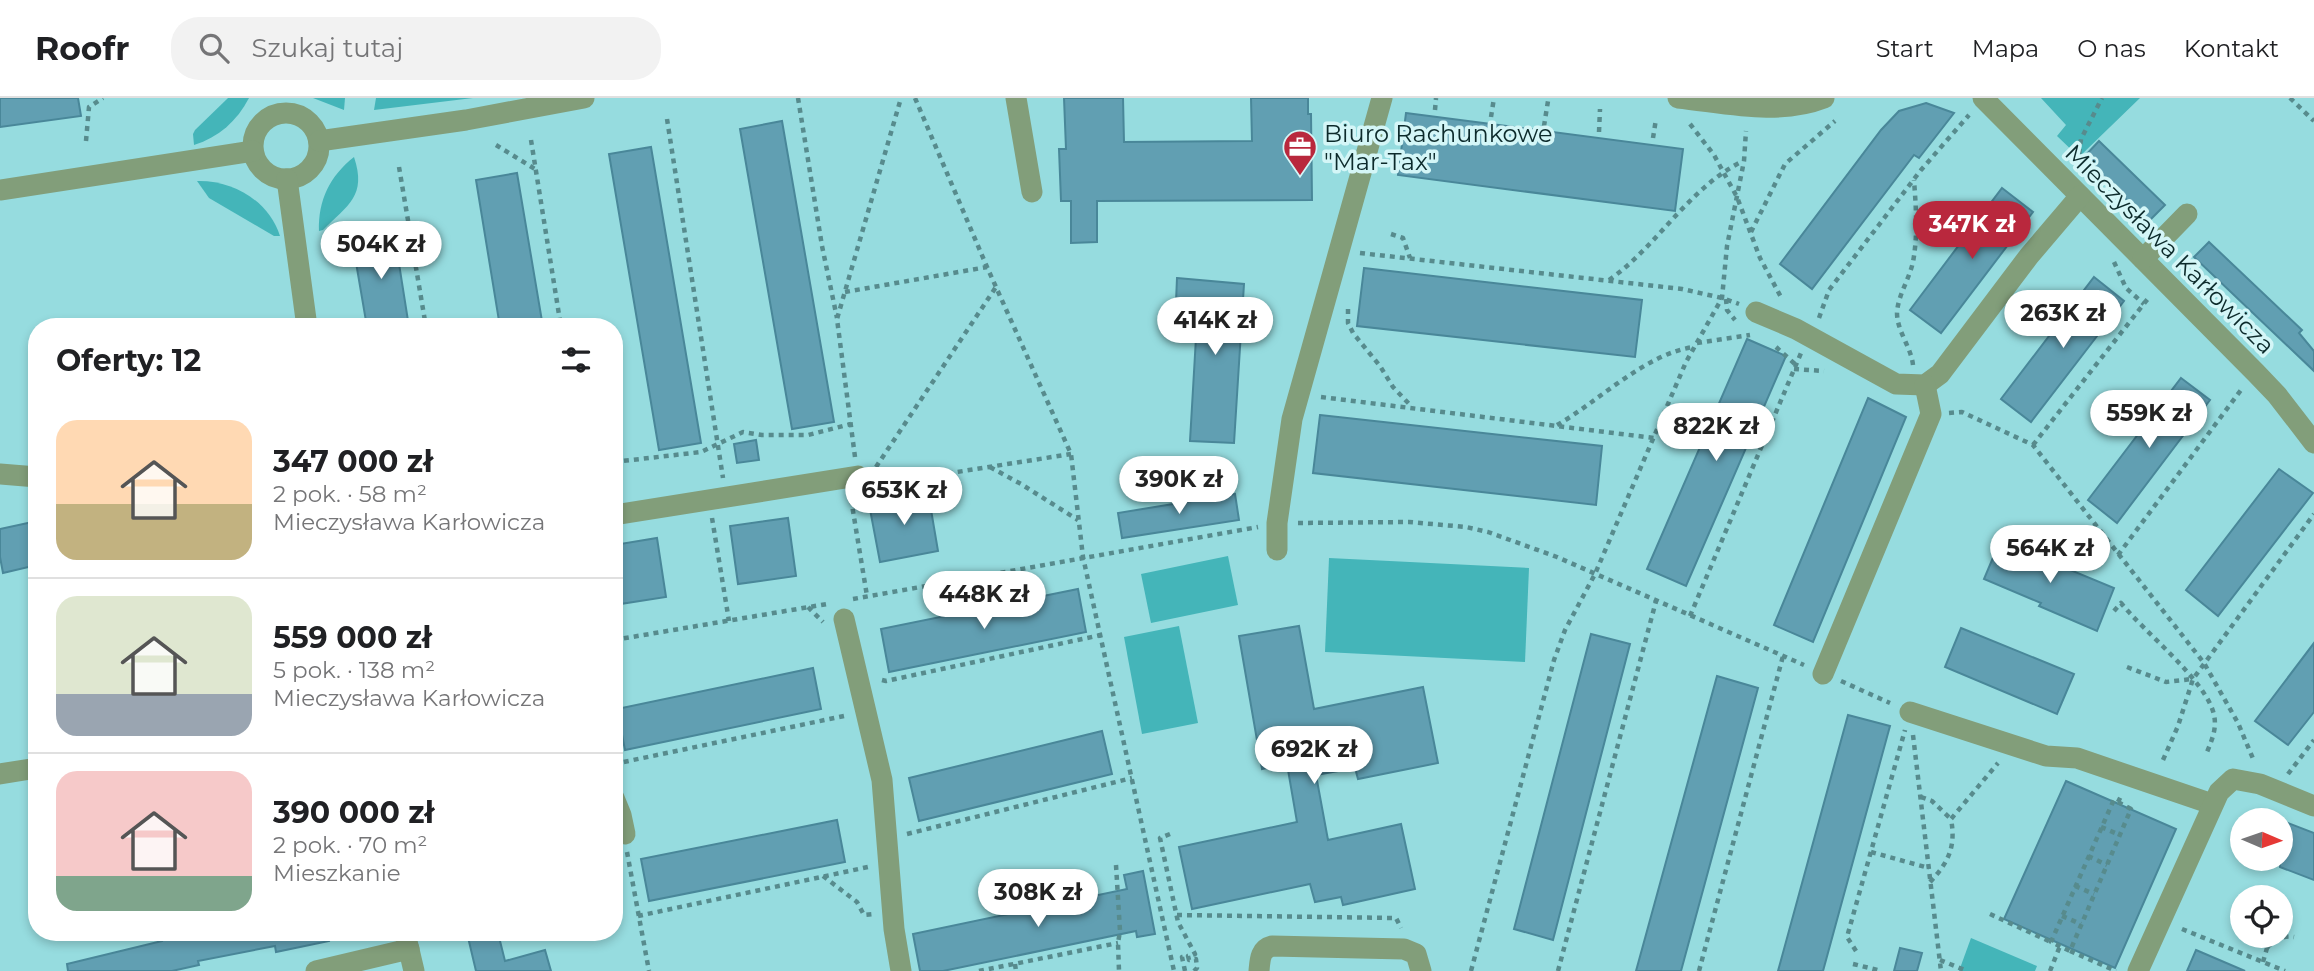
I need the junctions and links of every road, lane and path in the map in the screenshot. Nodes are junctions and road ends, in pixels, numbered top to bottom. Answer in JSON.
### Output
{"nodes":[{"id":1,"x":103,"y":98,"type":"edge"},
{"id":2,"x":584,"y":98,"type":"edge"},
{"id":3,"x":798,"y":98,"type":"edge"},
{"id":4,"x":901,"y":98,"type":"edge"},
{"id":5,"x":915,"y":98,"type":"edge"},
{"id":6,"x":1016,"y":98,"type":"edge"},
{"id":7,"x":1382,"y":98,"type":"edge"},
{"id":8,"x":1436,"y":98,"type":"edge"},
{"id":9,"x":1494,"y":98,"type":"edge"},
{"id":10,"x":1678,"y":98,"type":"edge"},
{"id":11,"x":1824,"y":98,"type":"edge"},
{"id":12,"x":2102,"y":98,"type":"edge"},
{"id":13,"x":2290,"y":98,"type":"edge"},
{"id":14,"x":1548,"y":101,"type":"dead end"},
{"id":15,"x":276,"y":106,"type":"edge"},
{"id":16,"x":1976,"y":106,"type":"edge"},
{"id":17,"x":1600,"y":109,"type":"dead end"},
{"id":18,"x":1435,"y":110,"type":"dead end"},
{"id":19,"x":1491,"y":117,"type":"dead end"},
{"id":20,"x":1657,"y":118,"type":"dead end"},
{"id":21,"x":667,"y":119,"type":"dead end"},
{"id":22,"x":1835,"y":121,"type":"dead end"},
{"id":23,"x":2314,"y":121,"type":"edge"},
{"id":24,"x":1690,"y":124,"type":"dead end"},
{"id":25,"x":1544,"y":126,"type":"dead end"},
{"id":26,"x":1746,"y":131,"type":"dead end"},
{"id":27,"x":1599,"y":132,"type":"dead end"},
{"id":28,"x":1653,"y":138,"type":"dead end"},
{"id":29,"x":531,"y":140,"type":"dead end"},
{"id":30,"x":86,"y":141,"type":"dead end"},
{"id":31,"x":319,"y":141,"type":"junction"},
{"id":32,"x":496,"y":145,"type":"dead end"},
{"id":33,"x":253,"y":151,"type":"junction"},
{"id":34,"x":1744,"y":161,"type":"junction"},
{"id":35,"x":399,"y":167,"type":"dead end"},
{"id":36,"x":536,"y":170,"type":"junction"},
{"id":37,"x":1723,"y":173,"type":"junction"},
{"id":38,"x":287,"y":179,"type":"junction"},
{"id":39,"x":1914,"y":179,"type":"junction"},
{"id":40,"x":0,"y":190,"type":"edge"},
{"id":41,"x":2074,"y":190,"type":"junction"},
{"id":42,"x":1032,"y":192,"type":"dead end"},
{"id":43,"x":1737,"y":197,"type":"junction"},
{"id":44,"x":2187,"y":214,"type":"dead end"},
{"id":45,"x":1750,"y":233,"type":"junction"},
{"id":46,"x":1391,"y":234,"type":"dead end"},
{"id":47,"x":1355,"y":253,"type":"dead end"},
{"id":48,"x":2112,"y":255,"type":"dead end"},
{"id":49,"x":1410,"y":258,"type":"junction"},
{"id":50,"x":2143,"y":259,"type":"junction"},
{"id":51,"x":987,"y":267,"type":"junction"},
{"id":52,"x":2163,"y":278,"type":"junction"},
{"id":53,"x":1607,"y":281,"type":"junction"},
{"id":54,"x":996,"y":287,"type":"junction"},
{"id":55,"x":845,"y":292,"type":"junction"},
{"id":56,"x":1721,"y":298,"type":"junction"},
{"id":57,"x":1348,"y":302,"type":"dead end"},
{"id":58,"x":2144,"y":304,"type":"junction"},
{"id":59,"x":1756,"y":312,"type":"joint"},
{"id":60,"x":306,"y":318,"type":"edge"},
{"id":61,"x":424,"y":318,"type":"edge"},
{"id":62,"x":560,"y":318,"type":"edge"},
{"id":63,"x":837,"y":318,"type":"junction"},
{"id":64,"x":1790,"y":326,"type":"junction"},
{"id":65,"x":1750,"y":335,"type":"dead end"},
{"id":66,"x":1812,"y":337,"type":"junction"},
{"id":67,"x":1696,"y":345,"type":"junction"},
{"id":68,"x":2256,"y":373,"type":"junction"},
{"id":69,"x":1919,"y":379,"type":"junction"},
{"id":70,"x":1298,"y":394,"type":"junction"},
{"id":71,"x":1413,"y":408,"type":"junction"},
{"id":72,"x":1931,"y":414,"type":"junction"},
{"id":73,"x":851,"y":424,"type":"junction"},
{"id":74,"x":1556,"y":426,"type":"junction"},
{"id":75,"x":1654,"y":438,"type":"junction"},
{"id":76,"x":718,"y":443,"type":"junction"},
{"id":77,"x":2314,"y":443,"type":"edge"},
{"id":78,"x":2033,"y":445,"type":"junction"},
{"id":79,"x":1071,"y":454,"type":"junction"},
{"id":80,"x":623,"y":461,"type":"edge"},
{"id":81,"x":990,"y":467,"type":"junction"},
{"id":82,"x":0,"y":474,"type":"edge"},
{"id":83,"x":28,"y":476,"type":"edge"},
{"id":84,"x":852,"y":477,"type":"junction"},
{"id":85,"x":717,"y":499,"type":"junction"},
{"id":86,"x":623,"y":514,"type":"edge"},
{"id":87,"x":2314,"y":514,"type":"edge"},
{"id":88,"x":1079,"y":521,"type":"junction"},
{"id":89,"x":1277,"y":523,"type":"junction"},
{"id":90,"x":1278,"y":550,"type":"dead end"},
{"id":91,"x":2118,"y":555,"type":"junction"},
{"id":92,"x":1083,"y":557,"type":"junction"},
{"id":93,"x":1595,"y":574,"type":"junction"},
{"id":94,"x":867,"y":596,"type":"junction"},
{"id":95,"x":1656,"y":601,"type":"junction"},
{"id":96,"x":828,"y":604,"type":"dead end"},
{"id":97,"x":843,"y":610,"type":"joint"},
{"id":98,"x":2114,"y":611,"type":"dead end"},
{"id":99,"x":1690,"y":616,"type":"junction"},
{"id":100,"x":729,"y":621,"type":"junction"},
{"id":101,"x":1101,"y":635,"type":"junction"},
{"id":102,"x":623,"y":639,"type":"edge"},
{"id":103,"x":1783,"y":656,"type":"junction"},
{"id":104,"x":2204,"y":663,"type":"junction"},
{"id":105,"x":2127,"y":667,"type":"dead end"},
{"id":106,"x":1824,"y":674,"type":"junction"},
{"id":107,"x":2193,"y":679,"type":"junction"},
{"id":108,"x":882,"y":680,"type":"dead end"},
{"id":109,"x":866,"y":712,"type":"junction"},
{"id":110,"x":1912,"y":713,"type":"junction"},
{"id":111,"x":2314,"y":740,"type":"edge"},
{"id":112,"x":2012,"y":746,"type":"junction"},
{"id":113,"x":2207,"y":752,"type":"dead end"},
{"id":114,"x":2163,"y":760,"type":"dead end"},
{"id":115,"x":2254,"y":761,"type":"dead end"},
{"id":116,"x":623,"y":762,"type":"edge"},
{"id":117,"x":28,"y":769,"type":"edge"},
{"id":118,"x":0,"y":774,"type":"edge"},
{"id":119,"x":2129,"y":776,"type":"junction"},
{"id":120,"x":1132,"y":778,"type":"junction"},
{"id":121,"x":2278,"y":791,"type":"junction"},
{"id":122,"x":1920,"y":797,"type":"junction"},
{"id":123,"x":2118,"y":802,"type":"junction"},
{"id":124,"x":2212,"y":804,"type":"junction"},
{"id":125,"x":2314,"y":806,"type":"edge"},
{"id":126,"x":1951,"y":819,"type":"junction"},
{"id":127,"x":623,"y":824,"type":"edge"},
{"id":128,"x":2101,"y":827,"type":"junction"},
{"id":129,"x":625,"y":834,"type":"joint"},
{"id":130,"x":1170,"y":834,"type":"dead end"},
{"id":131,"x":2120,"y":835,"type":"junction"},
{"id":132,"x":887,"y":850,"type":"junction"},
{"id":133,"x":1871,"y":852,"type":"junction"},
{"id":134,"x":2088,"y":856,"type":"junction"},
{"id":135,"x":1116,"y":865,"type":"dead end"},
{"id":136,"x":2107,"y":865,"type":"junction"},
{"id":137,"x":1928,"y":868,"type":"junction"},
{"id":138,"x":823,"y":876,"type":"junction"},
{"id":139,"x":1930,"y":882,"type":"junction"},
{"id":140,"x":2075,"y":886,"type":"junction"},
{"id":141,"x":2094,"y":894,"type":"junction"},
{"id":142,"x":882,"y":913,"type":"dead end"},
{"id":143,"x":1990,"y":914,"type":"dead end"},
{"id":144,"x":638,"y":916,"type":"junction"},
{"id":145,"x":2062,"y":916,"type":"junction"},
{"id":146,"x":2081,"y":924,"type":"junction"},
{"id":147,"x":2182,"y":929,"type":"dead end"},
{"id":148,"x":407,"y":941,"type":"edge"},
{"id":149,"x":2051,"y":942,"type":"junction"},
{"id":150,"x":1118,"y":943,"type":"junction"},
{"id":151,"x":2060,"y":946,"type":"junction"},
{"id":152,"x":2267,"y":948,"type":"edge"},
{"id":153,"x":1856,"y":951,"type":"dead end"},
{"id":154,"x":2070,"y":951,"type":"junction"},
{"id":155,"x":1188,"y":956,"type":"junction"},
{"id":156,"x":1940,"y":960,"type":"junction"},
{"id":157,"x":2263,"y":962,"type":"junction"},
{"id":158,"x":1015,"y":964,"type":"junction"},
{"id":159,"x":1853,"y":964,"type":"dead end"},
{"id":160,"x":316,"y":971,"type":"edge"},
{"id":161,"x":414,"y":971,"type":"edge"},
{"id":162,"x":649,"y":971,"type":"edge"},
{"id":163,"x":901,"y":971,"type":"edge"},
{"id":164,"x":979,"y":971,"type":"edge"},
{"id":165,"x":1016,"y":971,"type":"edge"},
{"id":166,"x":1119,"y":971,"type":"edge"},
{"id":167,"x":1174,"y":971,"type":"edge"},
{"id":168,"x":1185,"y":971,"type":"edge"},
{"id":169,"x":1194,"y":971,"type":"edge"},
{"id":170,"x":1259,"y":971,"type":"edge"},
{"id":171,"x":1421,"y":971,"type":"edge"},
{"id":172,"x":1471,"y":971,"type":"edge"},
{"id":173,"x":1558,"y":971,"type":"edge"},
{"id":174,"x":1699,"y":971,"type":"edge"},
{"id":175,"x":1882,"y":971,"type":"edge"},
{"id":176,"x":1941,"y":971,"type":"edge"},
{"id":177,"x":1967,"y":971,"type":"edge"},
{"id":178,"x":2050,"y":971,"type":"edge"},
{"id":179,"x":2116,"y":971,"type":"edge"},
{"id":180,"x":2138,"y":971,"type":"edge"},
{"id":181,"x":2285,"y":971,"type":"edge"}],
"edges":[{"from":1,"to":30,"type":"path"},
{"from":2,"to":31,"type":"street"},
{"from":3,"to":63,"type":"path"},
{"from":4,"to":55,"type":"path"},
{"from":5,"to":51,"type":"path"},
{"from":6,"to":42,"type":"street"},
{"from":7,"to":70,"type":"street"},
{"from":8,"to":18,"type":"path"},
{"from":9,"to":19,"type":"path"},
{"from":10,"to":11,"type":"street"},
{"from":12,"to":41,"type":"path"},
{"from":13,"to":23,"type":"path"},
{"from":14,"to":25,"type":"path"},
{"from":15,"to":31,"type":"street"},
{"from":15,"to":33,"type":"street"},
{"from":16,"to":39,"type":"path"},
{"from":16,"to":41,"type":"street","name":"Mieczysława Karłowicza"},
{"from":17,"to":27,"type":"path"},
{"from":20,"to":28,"type":"path"},
{"from":21,"to":76,"type":"path"},
{"from":22,"to":45,"type":"path"},
{"from":24,"to":37,"type":"path"},
{"from":26,"to":34,"type":"path"},
{"from":29,"to":36,"type":"path"},
{"from":31,"to":38,"type":"street"},
{"from":32,"to":36,"type":"path"},
{"from":33,"to":38,"type":"street"},
{"from":33,"to":40,"type":"street"},
{"from":34,"to":37,"type":"path"},
{"from":34,"to":43,"type":"path"},
{"from":35,"to":61,"type":"path"},
{"from":36,"to":62,"type":"path"},
{"from":37,"to":43,"type":"path"},
{"from":37,"to":53,"type":"path"},
{"from":38,"to":60,"type":"street"},
{"from":39,"to":66,"type":"path"},
{"from":39,"to":69,"type":"path"},
{"from":41,"to":50,"type":"street","name":"Mieczysława Karłowicza"},
{"from":41,"to":69,"type":"street"},
{"from":43,"to":45,"type":"path"},
{"from":43,"to":56,"type":"path"},
{"from":44,"to":50,"type":"street"},
{"from":45,"to":64,"type":"path"},
{"from":46,"to":49,"type":"path"},
{"from":47,"to":49,"type":"path"},
{"from":48,"to":58,"type":"path"},
{"from":49,"to":53,"type":"path"},
{"from":50,"to":52,"type":"street","name":"Mieczysława Karłowicza"},
{"from":51,"to":54,"type":"path"},
{"from":51,"to":55,"type":"path"},
{"from":52,"to":58,"type":"path"},
{"from":52,"to":68,"type":"street","name":"Mieczysława Karłowicza"},
{"from":53,"to":56,"type":"path"},
{"from":54,"to":79,"type":"path"},
{"from":54,"to":81,"type":"path"},
{"from":55,"to":63,"type":"path"},
{"from":56,"to":59,"type":"path"},
{"from":56,"to":67,"type":"path"},
{"from":57,"to":71,"type":"path"},
{"from":58,"to":78,"type":"path"},
{"from":59,"to":64,"type":"street"},
{"from":63,"to":73,"type":"path"},
{"from":64,"to":66,"type":"street"},
{"from":65,"to":67,"type":"path"},
{"from":66,"to":69,"type":"street"},
{"from":66,"to":99,"type":"path"},
{"from":67,"to":74,"type":"path"},
{"from":67,"to":75,"type":"path"},
{"from":68,"to":77,"type":"street","name":"Mieczysława Karłowicza"},
{"from":68,"to":91,"type":"path"},
{"from":69,"to":72,"type":"street"},
{"from":70,"to":71,"type":"path"},
{"from":70,"to":89,"type":"street"},
{"from":71,"to":74,"type":"path"},
{"from":72,"to":78,"type":"path"},
{"from":72,"to":106,"type":"street"},
{"from":73,"to":76,"type":"path"},
{"from":73,"to":84,"type":"path"},
{"from":74,"to":75,"type":"path"},
{"from":75,"to":93,"type":"path"},
{"from":76,"to":80,"type":"path"},
{"from":76,"to":85,"type":"path"},
{"from":78,"to":91,"type":"path"},
{"from":79,"to":81,"type":"path"},
{"from":79,"to":88,"type":"path"},
{"from":81,"to":88,"type":"path"},
{"from":82,"to":83,"type":"street"},
{"from":84,"to":85,"type":"street"},
{"from":84,"to":94,"type":"path"},
{"from":85,"to":86,"type":"street"},
{"from":85,"to":100,"type":"path"},
{"from":87,"to":104,"type":"path"},
{"from":88,"to":92,"type":"path"},
{"from":89,"to":90,"type":"street"},
{"from":89,"to":92,"type":"path"},
{"from":89,"to":93,"type":"path"},
{"from":91,"to":104,"type":"path"},
{"from":92,"to":94,"type":"path"},
{"from":92,"to":101,"type":"path"},
{"from":93,"to":95,"type":"path"},
{"from":93,"to":172,"type":"path"},
{"from":94,"to":97,"type":"path"},
{"from":95,"to":99,"type":"path"},
{"from":95,"to":173,"type":"path"},
{"from":96,"to":100,"type":"path"},
{"from":97,"to":109,"type":"street"},
{"from":98,"to":107,"type":"path"},
{"from":99,"to":103,"type":"path"},
{"from":100,"to":102,"type":"path"},
{"from":101,"to":108,"type":"path"},
{"from":101,"to":120,"type":"path"},
{"from":103,"to":106,"type":"path"},
{"from":103,"to":174,"type":"path"},
{"from":104,"to":107,"type":"path"},
{"from":104,"to":115,"type":"path"},
{"from":105,"to":107,"type":"path"},
{"from":106,"to":110,"type":"path"},
{"from":107,"to":113,"type":"path"},
{"from":107,"to":114,"type":"path"},
{"from":109,"to":116,"type":"path"},
{"from":109,"to":132,"type":"street"},
{"from":110,"to":112,"type":"street"},
{"from":110,"to":122,"type":"path"},
{"from":110,"to":133,"type":"path"},
{"from":111,"to":121,"type":"path"},
{"from":112,"to":119,"type":"street"},
{"from":112,"to":126,"type":"path"},
{"from":117,"to":118,"type":"street"},
{"from":119,"to":123,"type":"path"},
{"from":119,"to":124,"type":"street"},
{"from":120,"to":132,"type":"path"},
{"from":120,"to":167,"type":"path"},
{"from":121,"to":124,"type":"street"},
{"from":121,"to":125,"type":"street"},
{"from":122,"to":126,"type":"path"},
{"from":122,"to":137,"type":"path"},
{"from":123,"to":128,"type":"path"},
{"from":123,"to":131,"type":"path"},
{"from":124,"to":180,"type":"street"},
{"from":126,"to":139,"type":"path"},
{"from":127,"to":129,"type":"street"},
{"from":128,"to":131,"type":"path"},
{"from":128,"to":134,"type":"path"},
{"from":129,"to":144,"type":"path"},
{"from":130,"to":155,"type":"path"},
{"from":131,"to":136,"type":"path"},
{"from":132,"to":138,"type":"path"},
{"from":132,"to":163,"type":"street"},
{"from":133,"to":137,"type":"path"},
{"from":133,"to":153,"type":"path"},
{"from":134,"to":136,"type":"path"},
{"from":134,"to":140,"type":"path"},
{"from":135,"to":150,"type":"path"},
{"from":136,"to":141,"type":"path"},
{"from":137,"to":139,"type":"path"},
{"from":138,"to":142,"type":"path"},
{"from":138,"to":144,"type":"path"},
{"from":139,"to":156,"type":"path"},
{"from":140,"to":141,"type":"path"},
{"from":140,"to":145,"type":"path"},
{"from":141,"to":146,"type":"path"},
{"from":143,"to":149,"type":"path"},
{"from":144,"to":162,"type":"path"},
{"from":145,"to":146,"type":"path"},
{"from":145,"to":149,"type":"path"},
{"from":146,"to":154,"type":"path"},
{"from":147,"to":157,"type":"path"},
{"from":148,"to":160,"type":"street"},
{"from":148,"to":161,"type":"street"},
{"from":149,"to":151,"type":"path"},
{"from":150,"to":158,"type":"path"},
{"from":150,"to":166,"type":"path"},
{"from":151,"to":154,"type":"path"},
{"from":151,"to":178,"type":"path"},
{"from":152,"to":157,"type":"path"},
{"from":154,"to":179,"type":"path"},
{"from":155,"to":168,"type":"path"},
{"from":155,"to":169,"type":"path"},
{"from":156,"to":176,"type":"path"},
{"from":156,"to":177,"type":"path"},
{"from":157,"to":181,"type":"path"},
{"from":158,"to":164,"type":"path"},
{"from":158,"to":165,"type":"path"},
{"from":159,"to":175,"type":"path"},
{"from":170,"to":171,"type":"street"}]}
